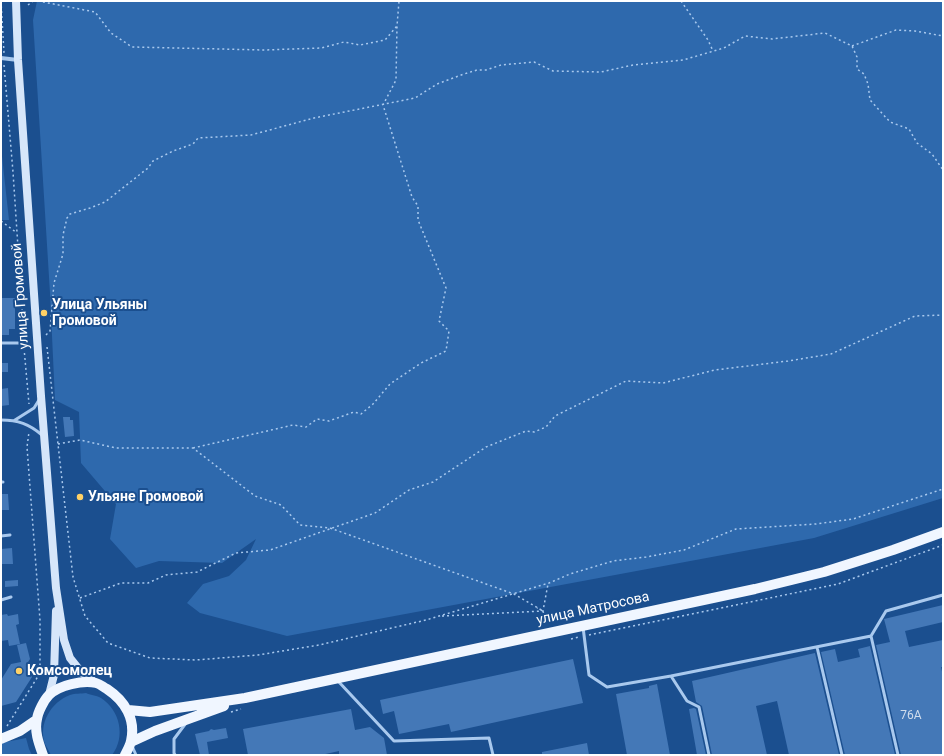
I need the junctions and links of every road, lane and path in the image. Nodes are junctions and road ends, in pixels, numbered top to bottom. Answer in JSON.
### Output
{"nodes":[{"id":1,"x":16,"y":1,"type":"edge"},
{"id":2,"x":28,"y":1,"type":"edge"},
{"id":3,"x":33,"y":1,"type":"edge"},
{"id":4,"x":38,"y":1,"type":"edge"},
{"id":5,"x":399,"y":1,"type":"edge"},
{"id":6,"x":681,"y":1,"type":"edge"},
{"id":7,"x":397,"y":26,"type":"junction"},
{"id":8,"x":943,"y":36,"type":"edge"},
{"id":9,"x":852,"y":46,"type":"junction"},
{"id":10,"x":713,"y":51,"type":"junction"},
{"id":11,"x":1,"y":58,"type":"edge"},
{"id":12,"x":18,"y":60,"type":"junction"},
{"id":13,"x":383,"y":104,"type":"junction"},
{"id":14,"x":943,"y":170,"type":"edge"},
{"id":15,"x":1,"y":221,"type":"edge"},
{"id":16,"x":17,"y":234,"type":"dead end"},
{"id":17,"x":943,"y":315,"type":"edge"},
{"id":18,"x":46,"y":335,"type":"dead end"},
{"id":19,"x":46,"y":342,"type":"dead end"},
{"id":20,"x":1,"y":343,"type":"edge"},
{"id":21,"x":24,"y":343,"type":"dead end"},
{"id":22,"x":41,"y":396,"type":"junction"},
{"id":23,"x":1,"y":420,"type":"edge"},
{"id":24,"x":15,"y":420,"type":"junction"},
{"id":25,"x":44,"y":436,"type":"junction"},
{"id":26,"x":58,"y":444,"type":"junction"},
{"id":27,"x":193,"y":448,"type":"junction"},
{"id":28,"x":943,"y":489,"type":"edge"},
{"id":29,"x":330,"y":528,"type":"junction"},
{"id":30,"x":943,"y":532,"type":"edge"},
{"id":31,"x":10,"y":535,"type":"dead end"},
{"id":32,"x":1,"y":536,"type":"edge"},
{"id":33,"x":549,"y":583,"type":"junction"},
{"id":34,"x":56,"y":588,"type":"junction"},
{"id":35,"x":514,"y":594,"type":"junction"},
{"id":36,"x":943,"y":595,"type":"edge"},
{"id":37,"x":10,"y":597,"type":"dead end"},
{"id":38,"x":80,"y":598,"type":"junction"},
{"id":39,"x":1,"y":600,"type":"edge"},
{"id":40,"x":537,"y":608,"type":"dead end"},
{"id":41,"x":543,"y":611,"type":"junction"},
{"id":42,"x":438,"y":616,"type":"junction"},
{"id":43,"x":583,"y":626,"type":"junction"},
{"id":44,"x":871,"y":636,"type":"junction"},
{"id":45,"x":817,"y":647,"type":"junction"},
{"id":46,"x":40,"y":673,"type":"dead end"},
{"id":47,"x":671,"y":676,"type":"junction"},
{"id":48,"x":335,"y":678,"type":"junction"},
{"id":49,"x":96,"y":683,"type":"junction"},
{"id":50,"x":49,"y":695,"type":"junction"},
{"id":51,"x":244,"y":703,"type":"junction"},
{"id":52,"x":128,"y":710,"type":"junction"},
{"id":53,"x":229,"y":712,"type":"dead end"},
{"id":54,"x":189,"y":718,"type":"junction"},
{"id":55,"x":36,"y":720,"type":"junction"},
{"id":56,"x":7,"y":727,"type":"dead end"},
{"id":57,"x":1,"y":738,"type":"edge"},
{"id":58,"x":131,"y":742,"type":"junction"},
{"id":59,"x":43,"y":755,"type":"edge"},
{"id":60,"x":125,"y":755,"type":"edge"},
{"id":61,"x":136,"y":755,"type":"edge"},
{"id":62,"x":175,"y":755,"type":"edge"},
{"id":63,"x":493,"y":755,"type":"edge"},
{"id":64,"x":709,"y":755,"type":"edge"},
{"id":65,"x":842,"y":755,"type":"edge"},
{"id":66,"x":898,"y":755,"type":"edge"}],
"edges":[{"from":1,"to":12,"type":"main road","name":"улица Громовой"},
{"from":2,"to":3,"type":"path"},
{"from":4,"to":7,"type":"path"},
{"from":5,"to":7,"type":"path"},
{"from":6,"to":10,"type":"path"},
{"from":7,"to":13,"type":"path"},
{"from":8,"to":9,"type":"path"},
{"from":9,"to":10,"type":"path"},
{"from":9,"to":14,"type":"path"},
{"from":10,"to":13,"type":"path"},
{"from":11,"to":12,"type":"street"},
{"from":12,"to":22,"type":"main road","name":"улица Громовой"},
{"from":13,"to":18,"type":"path"},
{"from":13,"to":27,"type":"path"},
{"from":15,"to":16,"type":"path"},
{"from":17,"to":29,"type":"path"},
{"from":19,"to":26,"type":"path"},
{"from":20,"to":21,"type":"lane"},
{"from":22,"to":24,"type":"lane"},
{"from":22,"to":25,"type":"main road","name":"улица Громовой"},
{"from":23,"to":24,"type":"lane"},
{"from":24,"to":25,"type":"lane"},
{"from":25,"to":34,"type":"main road","name":"улица Громовой"},
{"from":26,"to":27,"type":"path"},
{"from":26,"to":38,"type":"path"},
{"from":27,"to":29,"type":"path"},
{"from":28,"to":33,"type":"path"},
{"from":29,"to":35,"type":"path"},
{"from":29,"to":38,"type":"path"},
{"from":30,"to":43,"type":"main road","name":"улица Матросова"},
{"from":31,"to":32,"type":"lane"},
{"from":33,"to":35,"type":"path"},
{"from":33,"to":41,"type":"path"},
{"from":34,"to":49,"type":"main road","name":"улица Громовой"},
{"from":34,"to":50,"type":"main road","name":"улица Громовой"},
{"from":35,"to":41,"type":"path"},
{"from":35,"to":42,"type":"path"},
{"from":36,"to":44,"type":"lane"},
{"from":37,"to":39,"type":"lane"},
{"from":38,"to":42,"type":"path"},
{"from":40,"to":41,"type":"path"},
{"from":41,"to":42,"type":"path"},
{"from":43,"to":47,"type":"lane"},
{"from":43,"to":48,"type":"main road","name":"улица Матросова"},
{"from":44,"to":45,"type":"lane"},
{"from":44,"to":66,"type":"lane"},
{"from":45,"to":47,"type":"lane"},
{"from":45,"to":65,"type":"lane"},
{"from":46,"to":56,"type":"path"},
{"from":47,"to":64,"type":"lane"},
{"from":48,"to":51,"type":"main road","name":"улица Матросова"},
{"from":48,"to":63,"type":"lane"},
{"from":49,"to":50,"type":"main road"},
{"from":49,"to":52,"type":"main road"},
{"from":50,"to":55,"type":"main road"},
{"from":51,"to":52,"type":"main road","name":"улица Матросова"},
{"from":51,"to":53,"type":"path"},
{"from":51,"to":54,"type":"main road","name":"улица Матросова"},
{"from":52,"to":58,"type":"main road"},
{"from":54,"to":58,"type":"main road","name":"улица Матросова"},
{"from":54,"to":62,"type":"lane"},
{"from":55,"to":57,"type":"main road"},
{"from":55,"to":59,"type":"main road"},
{"from":58,"to":60,"type":"main road"},
{"from":58,"to":61,"type":"lane"}]}
